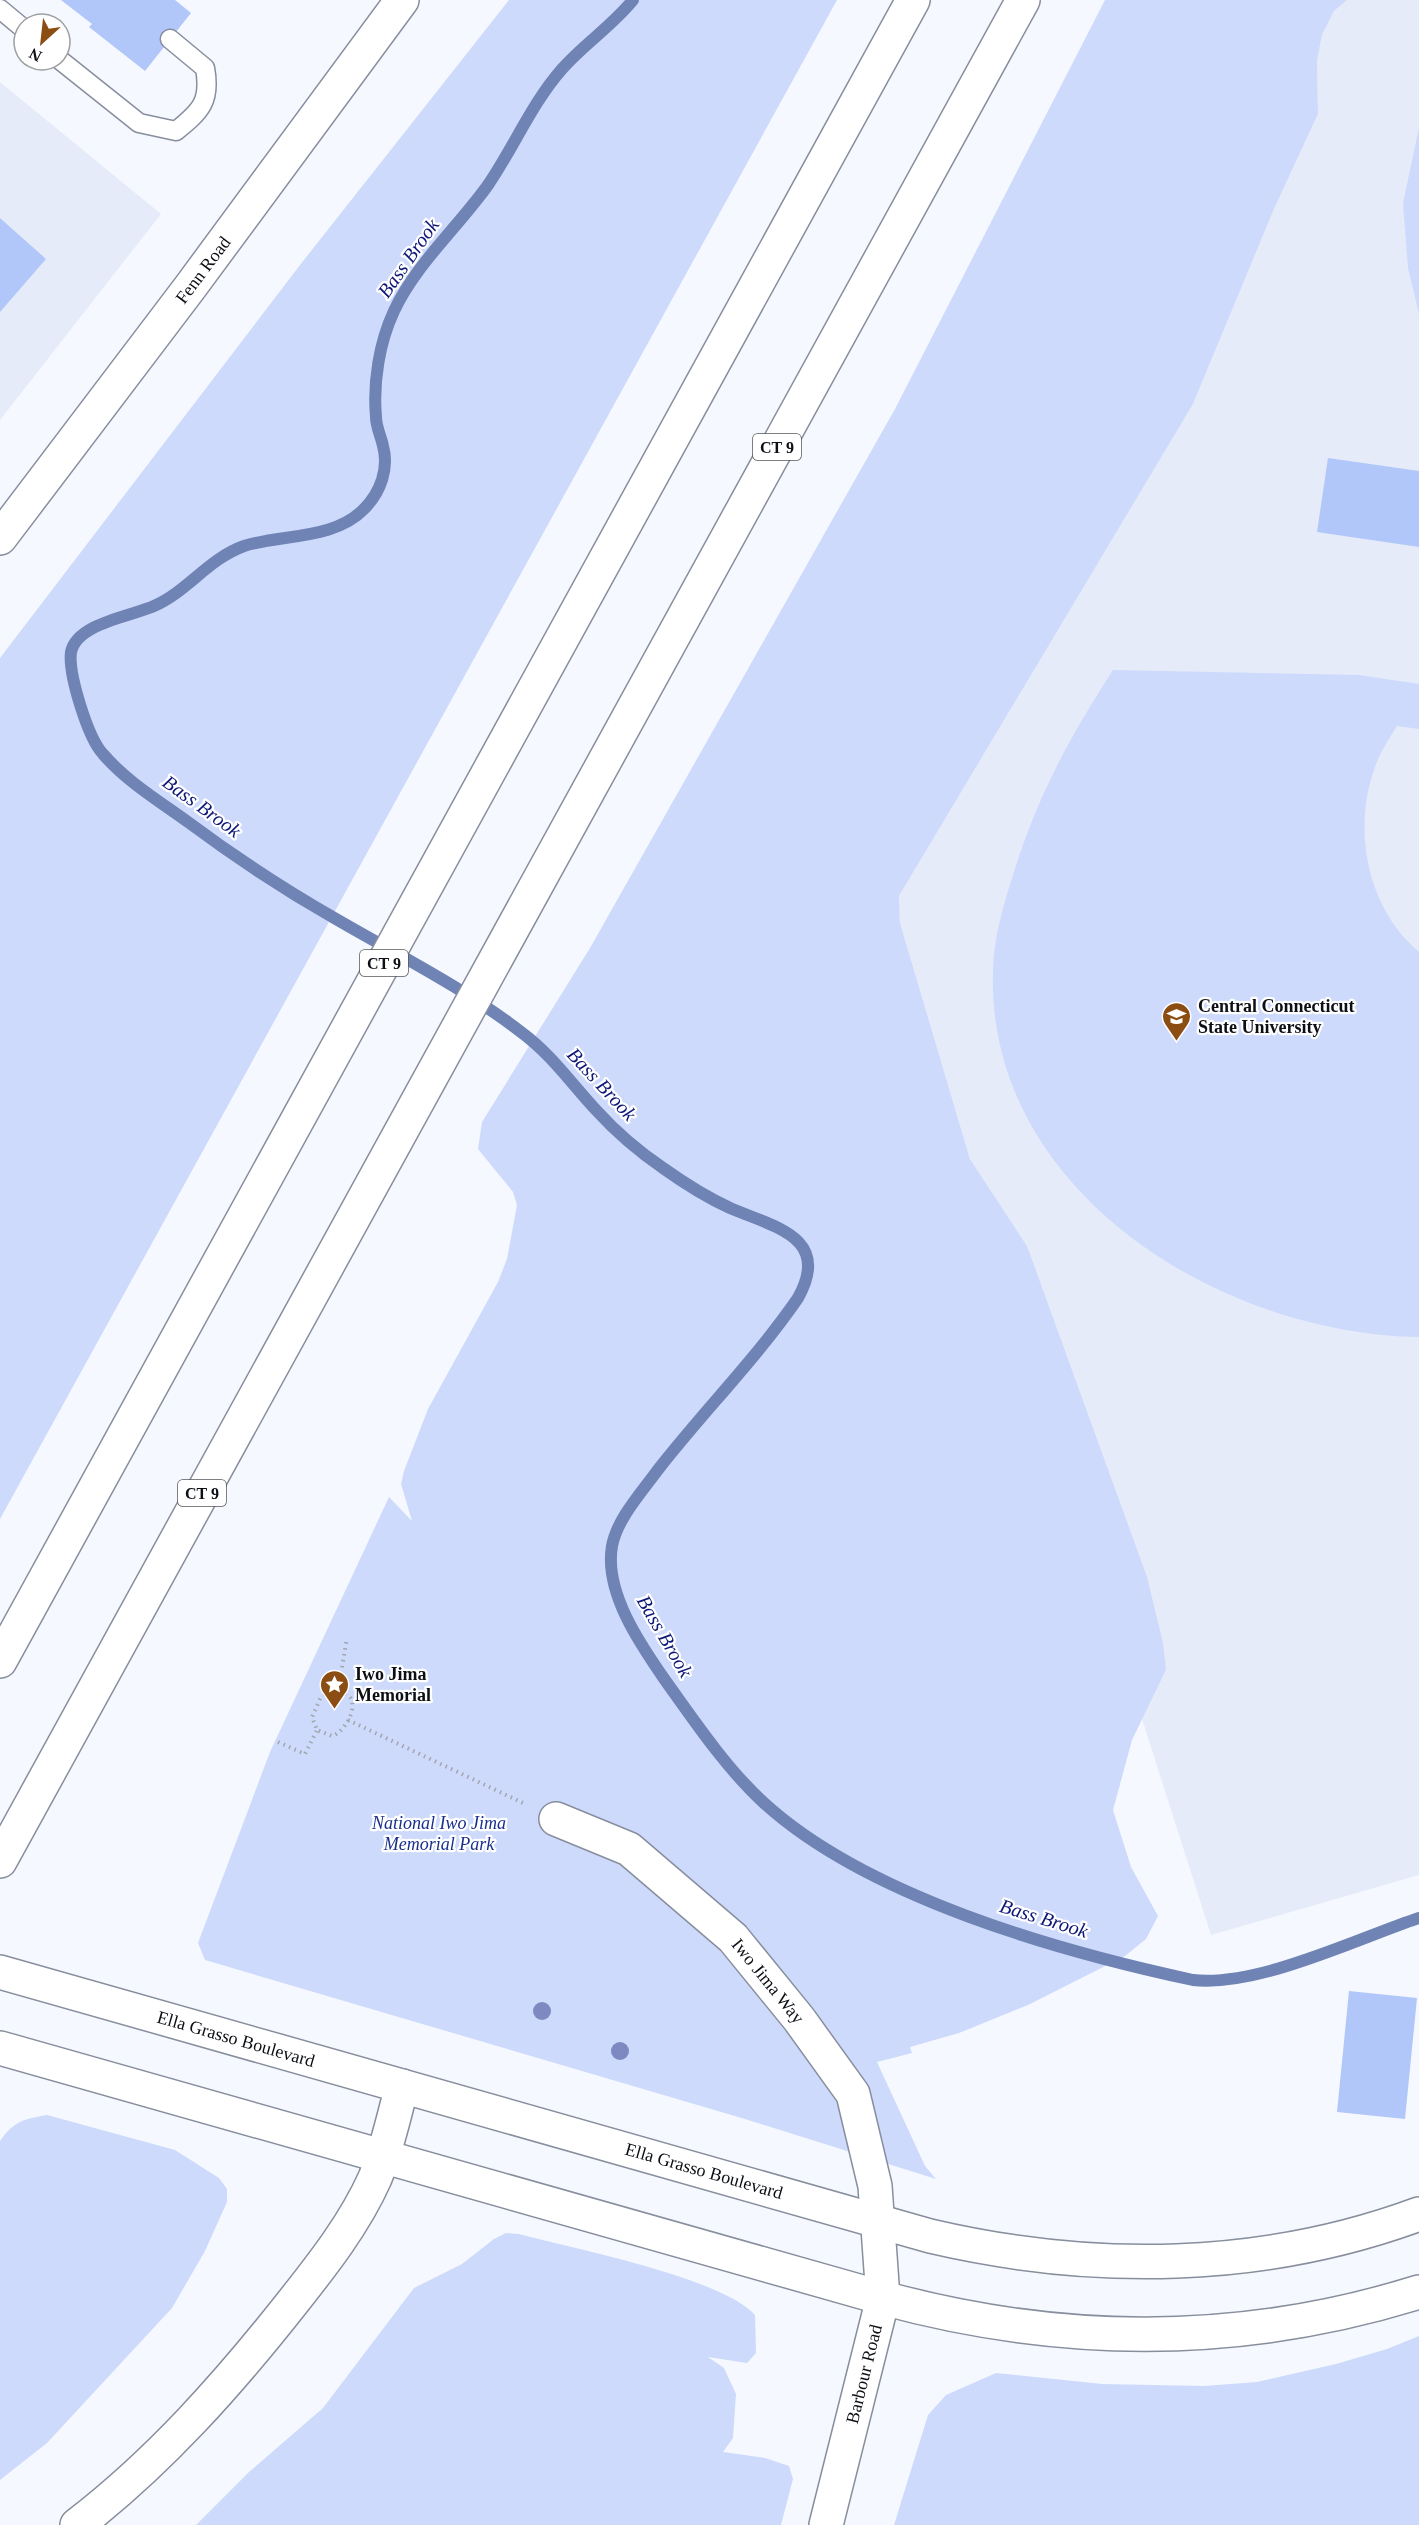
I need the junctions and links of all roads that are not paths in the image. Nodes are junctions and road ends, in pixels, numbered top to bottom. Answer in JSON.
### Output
{"nodes":[{"id":1,"x":402,"y":0,"type":"edge"},
{"id":2,"x":913,"y":0,"type":"edge"},
{"id":3,"x":1023,"y":0,"type":"edge"},
{"id":4,"x":0,"y":9,"type":"edge"},
{"id":5,"x":12,"y":19,"type":"edge"},
{"id":6,"x":170,"y":39,"type":"dead end"},
{"id":7,"x":72,"y":69,"type":"edge"},
{"id":8,"x":0,"y":538,"type":"edge"},
{"id":9,"x":0,"y":1661,"type":"edge"},
{"id":10,"x":556,"y":1819,"type":"road end"},
{"id":11,"x":0,"y":1861,"type":"edge"},
{"id":12,"x":0,"y":1972,"type":"edge"},
{"id":13,"x":0,"y":2048,"type":"edge"},
{"id":14,"x":402,"y":2086,"type":"junction"},
{"id":15,"x":382,"y":2156,"type":"junction"},
{"id":16,"x":1419,"y":2214,"type":"edge"},
{"id":17,"x":878,"y":2221,"type":"junction"},
{"id":18,"x":1419,"y":2292,"type":"edge"},
{"id":19,"x":883,"y":2298,"type":"junction"},
{"id":20,"x":77,"y":2525,"type":"edge"},
{"id":21,"x":826,"y":2525,"type":"edge"}],
"edges":[{"from":1,"to":8,"type":"main road","name":"Fenn Road"},
{"from":2,"to":9,"type":"main road","number":"CT 9"},
{"from":3,"to":11,"type":"main road","number":"CT 9"},
{"from":4,"to":5,"type":"lane"},
{"from":6,"to":7,"type":"lane"},
{"from":10,"to":17,"type":"main road","name":"Iwo Jima Way"},
{"from":12,"to":14,"type":"main road","name":"Ella Grasso Boulevard"},
{"from":13,"to":15,"type":"main road"},
{"from":14,"to":15,"type":"main road"},
{"from":14,"to":17,"type":"main road","name":"Ella Grasso Boulevard"},
{"from":15,"to":19,"type":"main road"},
{"from":15,"to":20,"type":"main road"},
{"from":16,"to":17,"type":"main road","name":"Ella Grasso Boulevard"},
{"from":17,"to":19,"type":"main road","name":"Barbour Road"},
{"from":18,"to":19,"type":"main road"},
{"from":19,"to":21,"type":"main road","name":"Barbour Road"}]}
